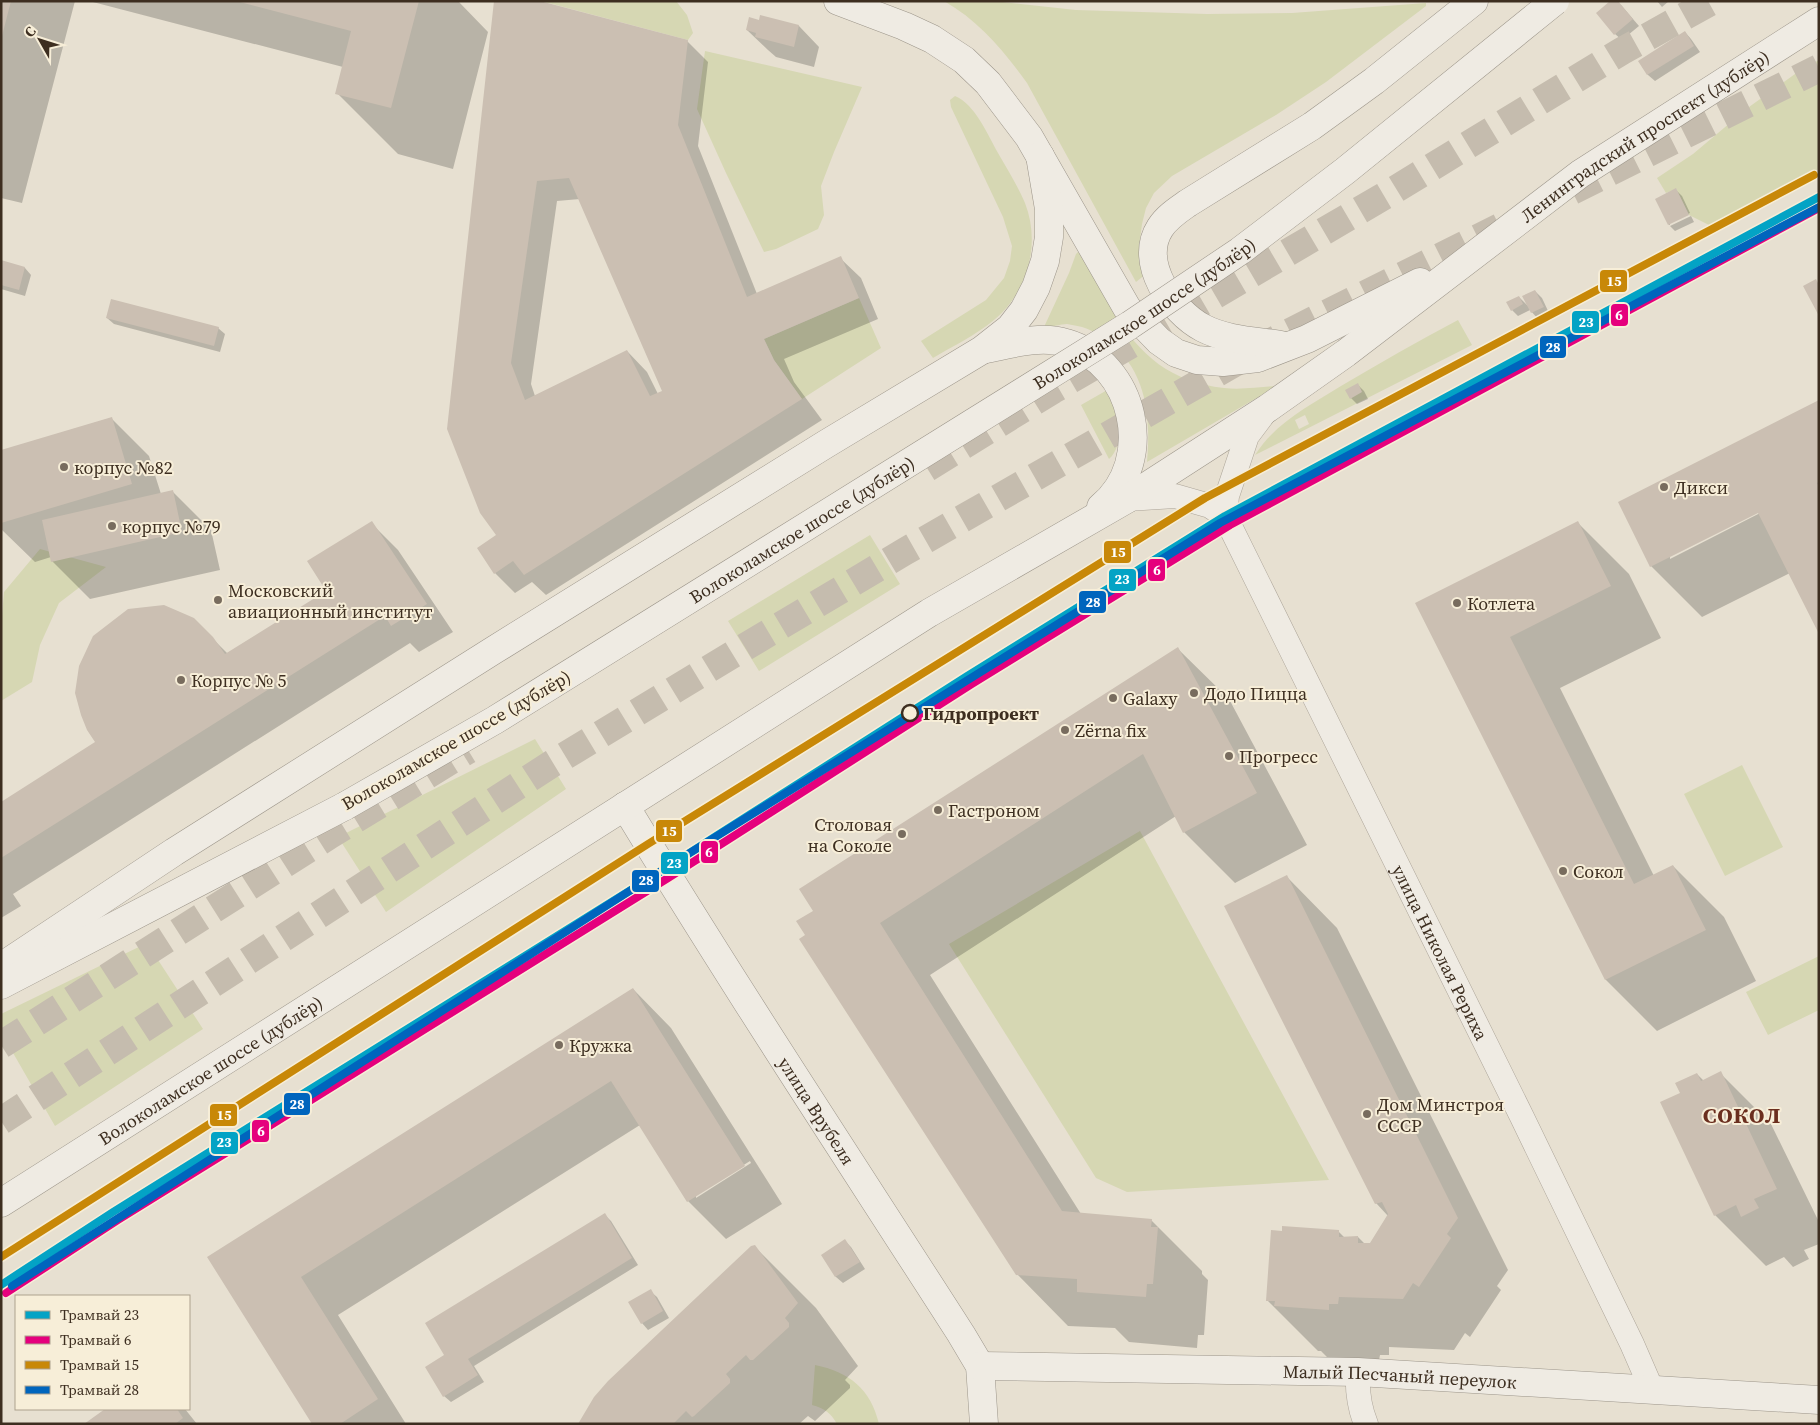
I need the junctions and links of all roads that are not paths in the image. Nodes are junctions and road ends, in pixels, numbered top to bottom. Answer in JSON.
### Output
{"nodes":[{"id":1,"x":838,"y":1,"type":"edge"},
{"id":2,"x":1474,"y":1,"type":"edge"},
{"id":3,"x":1555,"y":1,"type":"edge"},
{"id":4,"x":1819,"y":21,"type":"edge"},
{"id":5,"x":1040,"y":156,"type":"junction"},
{"id":6,"x":1476,"y":255,"type":"junction"},
{"id":7,"x":1287,"y":346,"type":"junction"},
{"id":8,"x":982,"y":350,"type":"junction"},
{"id":9,"x":1268,"y":408,"type":"junction"},
{"id":10,"x":1126,"y":499,"type":"junction"},
{"id":11,"x":1225,"y":516,"type":"junction"},
{"id":12,"x":1080,"y":526,"type":"junction"},
{"id":13,"x":625,"y":806,"type":"junction"},
{"id":14,"x":1,"y":967,"type":"edge"},
{"id":15,"x":1,"y":985,"type":"edge"},
{"id":16,"x":1,"y":1203,"type":"edge"},
{"id":17,"x":980,"y":1366,"type":"junction"},
{"id":18,"x":1358,"y":1372,"type":"junction"},
{"id":19,"x":1652,"y":1390,"type":"junction"},
{"id":20,"x":1819,"y":1400,"type":"edge"},
{"id":21,"x":984,"y":1424,"type":"edge"},
{"id":22,"x":1366,"y":1424,"type":"edge"}],
"edges":[{"from":1,"to":5,"type":"main road"},
{"from":2,"to":7,"type":"main road"},
{"from":3,"to":15,"type":"main road","name":"Волоколамское шоссе (дублёр)","bridge":true},
{"from":4,"to":6,"type":"main road","name":"Ленинградский проспект (дублёр)"},
{"from":5,"to":7,"type":"main road"},
{"from":5,"to":8,"type":"main road"},
{"from":6,"to":7,"type":"main road"},
{"from":6,"to":9,"type":"main road","name":"Волоколамское шоссе (дублёр)"},
{"from":8,"to":12,"type":"main road"},
{"from":8,"to":14,"type":"main road"},
{"from":9,"to":10,"type":"main road","name":"Волоколамское шоссе (дублёр)"},
{"from":9,"to":11,"type":"street"},
{"from":10,"to":11,"type":"street"},
{"from":10,"to":12,"type":"main road","name":"Волоколамское шоссе (дублёр)"},
{"from":11,"to":19,"type":"street","name":"улица Николая Рериха"},
{"from":12,"to":13,"type":"main road","name":"Волоколамское шоссе (дублёр)"},
{"from":13,"to":16,"type":"main road","name":"Волоколамское шоссе (дублёр)"},
{"from":13,"to":17,"type":"main road","name":"улица Врубеля"},
{"from":17,"to":18,"type":"main road","name":"Малый Песчаный переулок"},
{"from":17,"to":21,"type":"main road","name":"улица Врубеля"},
{"from":18,"to":19,"type":"main road","name":"Малый Песчаный переулок"},
{"from":18,"to":22,"type":"street"},
{"from":19,"to":20,"type":"main road","name":"Малый Песчаный переулок"}]}
